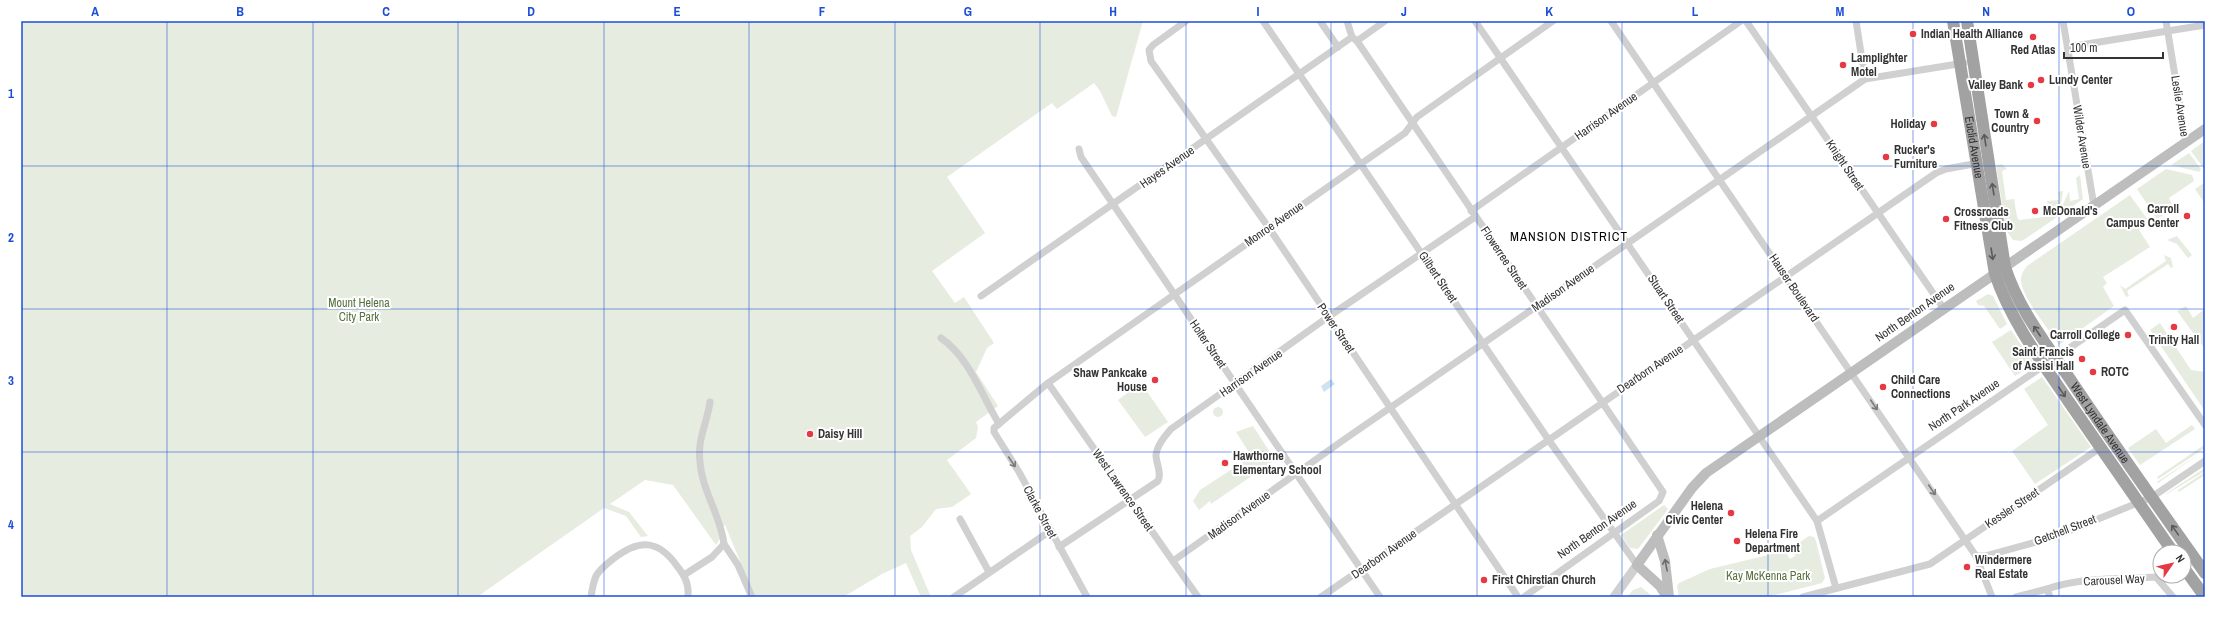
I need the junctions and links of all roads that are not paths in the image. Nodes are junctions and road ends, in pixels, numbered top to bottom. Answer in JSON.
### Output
{"nodes":[{"id":1,"x":1186,"y":21,"type":"edge"},
{"id":2,"x":1263,"y":21,"type":"edge"},
{"id":3,"x":1320,"y":21,"type":"edge"},
{"id":4,"x":1347,"y":21,"type":"edge"},
{"id":5,"x":1385,"y":21,"type":"edge"},
{"id":6,"x":1475,"y":21,"type":"edge"},
{"id":7,"x":1553,"y":21,"type":"edge"},
{"id":8,"x":1611,"y":21,"type":"edge"},
{"id":9,"x":1741,"y":21,"type":"edge"},
{"id":10,"x":1746,"y":21,"type":"edge"},
{"id":11,"x":1856,"y":21,"type":"edge"},
{"id":12,"x":1953,"y":21,"type":"edge"},
{"id":13,"x":1967,"y":21,"type":"edge"},
{"id":14,"x":2064,"y":21,"type":"edge"},
{"id":15,"x":2166,"y":21,"type":"edge"},
{"id":16,"x":2205,"y":25,"type":"edge"},
{"id":17,"x":2168,"y":31,"type":"junction"},
{"id":18,"x":1355,"y":39,"type":"junction"},
{"id":19,"x":1338,"y":47,"type":"junction"},
{"id":20,"x":2068,"y":47,"type":"junction"},
{"id":21,"x":1500,"y":58,"type":"junction"},
{"id":22,"x":1973,"y":61,"type":"junction"},
{"id":23,"x":1960,"y":64,"type":"junction"},
{"id":24,"x":1300,"y":74,"type":"junction"},
{"id":25,"x":1865,"y":79,"type":"junction"},
{"id":26,"x":1654,"y":82,"type":"junction"},
{"id":27,"x":1811,"y":115,"type":"junction"},
{"id":28,"x":1412,"y":123,"type":"junction"},
{"id":29,"x":2205,"y":129,"type":"edge"},
{"id":30,"x":1207,"y":139,"type":"junction"},
{"id":31,"x":2186,"y":143,"type":"junction"},
{"id":32,"x":1562,"y":148,"type":"junction"},
{"id":33,"x":1079,"y":149,"type":"dead end"},
{"id":34,"x":1989,"y":162,"type":"junction"},
{"id":35,"x":1976,"y":163,"type":"junction"},
{"id":36,"x":1361,"y":164,"type":"junction"},
{"id":37,"x":1720,"y":179,"type":"junction"},
{"id":38,"x":1114,"y":204,"type":"junction"},
{"id":39,"x":2094,"y":206,"type":"junction"},
{"id":40,"x":1877,"y":213,"type":"junction"},
{"id":41,"x":1473,"y":214,"type":"junction"},
{"id":42,"x":1269,"y":228,"type":"junction"},
{"id":43,"x":1628,"y":243,"type":"junction"},
{"id":44,"x":1422,"y":254,"type":"junction"},
{"id":45,"x":2006,"y":268,"type":"junction"},
{"id":46,"x":1995,"y":274,"type":"junction"},
{"id":47,"x":1786,"y":276,"type":"junction"},
{"id":48,"x":1174,"y":294,"type":"junction"},
{"id":49,"x":981,"y":296,"type":"dead end"},
{"id":50,"x":1536,"y":306,"type":"junction"},
{"id":51,"x":1944,"y":309,"type":"junction"},
{"id":52,"x":1328,"y":317,"type":"junction"},
{"id":53,"x":941,"y":338,"type":"dead end"},
{"id":54,"x":1694,"y":339,"type":"junction"},
{"id":55,"x":1483,"y":343,"type":"junction"},
{"id":56,"x":2055,"y":358,"type":"junction"},
{"id":57,"x":2044,"y":366,"type":"junction"},
{"id":58,"x":1852,"y":372,"type":"junction"},
{"id":59,"x":1048,"y":383,"type":"junction"},
{"id":60,"x":1235,"y":384,"type":"junction"},
{"id":61,"x":710,"y":402,"type":"dead end"},
{"id":62,"x":1601,"y":402,"type":"junction"},
{"id":63,"x":1391,"y":408,"type":"junction"},
{"id":64,"x":2205,"y":425,"type":"edge"},
{"id":65,"x":997,"y":426,"type":"junction"},
{"id":66,"x":1759,"y":436,"type":"junction"},
{"id":67,"x":1548,"y":439,"type":"junction"},
{"id":68,"x":2100,"y":448,"type":"junction"},
{"id":69,"x":1910,"y":457,"type":"junction"},
{"id":70,"x":2205,"y":461,"type":"edge"},
{"id":71,"x":1295,"y":474,"type":"junction"},
{"id":72,"x":1663,"y":495,"type":"joint"},
{"id":73,"x":2152,"y":497,"type":"junction"},
{"id":74,"x":1130,"y":500,"type":"junction"},
{"id":75,"x":2138,"y":502,"type":"junction"},
{"id":76,"x":1456,"y":504,"type":"junction"},
{"id":77,"x":960,"y":519,"type":"dead end"},
{"id":78,"x":1817,"y":521,"type":"junction"},
{"id":79,"x":1050,"y":530,"type":"junction"},
{"id":80,"x":1614,"y":534,"type":"junction"},
{"id":81,"x":1657,"y":535,"type":"junction"},
{"id":82,"x":1965,"y":540,"type":"junction"},
{"id":83,"x":724,"y":544,"type":"junction"},
{"id":84,"x":2167,"y":544,"type":"edge"},
{"id":85,"x":1059,"y":546,"type":"junction"},
{"id":86,"x":1976,"y":556,"type":"junction"},
{"id":87,"x":1173,"y":561,"type":"junction"},
{"id":88,"x":1637,"y":565,"type":"junction"},
{"id":89,"x":1361,"y":570,"type":"junction"},
{"id":90,"x":989,"y":572,"type":"junction"},
{"id":91,"x":2205,"y":573,"type":"edge"},
{"id":92,"x":684,"y":575,"type":"junction"},
{"id":93,"x":2192,"y":579,"type":"edge"},
{"id":94,"x":1836,"y":588,"type":"junction"},
{"id":95,"x":2047,"y":589,"type":"junction"},
{"id":96,"x":591,"y":597,"type":"edge"},
{"id":97,"x":688,"y":597,"type":"edge"},
{"id":98,"x":752,"y":597,"type":"edge"},
{"id":99,"x":954,"y":597,"type":"edge"},
{"id":100,"x":1087,"y":597,"type":"edge"},
{"id":101,"x":1198,"y":597,"type":"edge"},
{"id":102,"x":1321,"y":597,"type":"edge"},
{"id":103,"x":1380,"y":597,"type":"edge"},
{"id":104,"x":1518,"y":597,"type":"edge"},
{"id":105,"x":1524,"y":597,"type":"edge"},
{"id":106,"x":1614,"y":597,"type":"edge"},
{"id":107,"x":1668,"y":597,"type":"edge"},
{"id":108,"x":1803,"y":597,"type":"edge"},
{"id":109,"x":1992,"y":597,"type":"edge"},
{"id":110,"x":2016,"y":597,"type":"edge"},
{"id":111,"x":2050,"y":597,"type":"edge"},
{"id":112,"x":2173,"y":597,"type":"edge"},
{"id":113,"x":2205,"y":597,"type":"edge"}],
"edges":[{"from":1,"to":30,"type":"street","name":"Power Street"},
{"from":2,"to":24,"type":"street","name":"Gilbert Street"},
{"from":3,"to":19,"type":"street"},
{"from":4,"to":18,"type":"street","name":"Flowerree Street"},
{"from":5,"to":18,"type":"street","name":"Hayes Avenue"},
{"from":6,"to":21,"type":"street","name":"Stuart Street"},
{"from":7,"to":21,"type":"street","name":"Monroe Avenue"},
{"from":8,"to":26,"type":"street","name":"Hauser Boulevard"},
{"from":9,"to":26,"type":"street","name":"Harrison Avenue"},
{"from":10,"to":27,"type":"street","name":"Knight Street"},
{"from":11,"to":25,"type":"street"},
{"from":12,"to":23,"type":"highway","name":"Euclid Avenue"},
{"from":13,"to":22,"type":"highway","name":"Euclid Avenue"},
{"from":14,"to":20,"type":"street","name":"Wilder Avenue"},
{"from":15,"to":17,"type":"street","name":"Leslie Avenue"},
{"from":16,"to":17,"type":"street"},
{"from":17,"to":20,"type":"street"},
{"from":17,"to":31,"type":"street","name":"Leslie Avenue"},
{"from":18,"to":19,"type":"street","name":"Hayes Avenue"},
{"from":18,"to":28,"type":"street","name":"Flowerree Street"},
{"from":19,"to":24,"type":"street","name":"Hayes Avenue"},
{"from":20,"to":39,"type":"street","name":"Wilder Avenue"},
{"from":21,"to":28,"type":"street","name":"Monroe Avenue"},
{"from":21,"to":32,"type":"street","name":"Stuart Street"},
{"from":22,"to":23,"type":"street","name":"Madison Avenue"},
{"from":34,"to":22,"type":"highway","name":"Euclid Avenue","one_way":true},
{"from":23,"to":25,"type":"street","name":"Madison Avenue"},
{"from":23,"to":35,"type":"highway","name":"Euclid Avenue"},
{"from":24,"to":30,"type":"street","name":"Hayes Avenue"},
{"from":24,"to":36,"type":"street","name":"Gilbert Street"},
{"from":25,"to":27,"type":"street","name":"Madison Avenue"},
{"from":26,"to":32,"type":"street","name":"Harrison Avenue"},
{"from":26,"to":37,"type":"street","name":"Hauser Boulevard"},
{"from":27,"to":37,"type":"street","name":"Madison Avenue"},
{"from":27,"to":40,"type":"street","name":"Knight Street"},
{"from":28,"to":36,"type":"street","name":"Monroe Avenue"},
{"from":28,"to":41,"type":"street","name":"Flowerree Street"},
{"from":29,"to":31,"type":"main road","name":"North Benton Avenue"},
{"from":30,"to":38,"type":"street","name":"Hayes Avenue"},
{"from":30,"to":42,"type":"street","name":"Power Street"},
{"from":31,"to":39,"type":"main road","name":"North Benton Avenue"},
{"from":32,"to":41,"type":"street","name":"Harrison Avenue"},
{"from":32,"to":43,"type":"street","name":"Stuart Street"},
{"from":33,"to":38,"type":"street","name":"Holter Street"},
{"from":34,"to":35,"type":"street","name":"Dearborn Avenue"},
{"from":45,"to":34,"type":"highway","name":"Euclid Avenue","one_way":true},
{"from":35,"to":40,"type":"street","name":"Dearborn Avenue"},
{"from":35,"to":46,"type":"highway","name":"Euclid Avenue","one_way":true},
{"from":36,"to":42,"type":"street","name":"Monroe Avenue"},
{"from":36,"to":44,"type":"street","name":"Gilbert Street"},
{"from":37,"to":43,"type":"street","name":"Madison Avenue"},
{"from":37,"to":47,"type":"street","name":"Hauser Boulevard"},
{"from":38,"to":48,"type":"street","name":"Holter Street"},
{"from":38,"to":49,"type":"street","name":"Hayes Avenue"},
{"from":39,"to":45,"type":"main road","name":"North Benton Avenue"},
{"from":40,"to":47,"type":"street","name":"Dearborn Avenue"},
{"from":40,"to":51,"type":"street","name":"Knight Street"},
{"from":41,"to":44,"type":"street","name":"Harrison Avenue"},
{"from":41,"to":50,"type":"street","name":"Flowerree Street"},
{"from":42,"to":48,"type":"street","name":"Monroe Avenue"},
{"from":42,"to":52,"type":"street","name":"Power Street"},
{"from":43,"to":50,"type":"street","name":"Madison Avenue"},
{"from":43,"to":54,"type":"street","name":"Stuart Street"},
{"from":44,"to":52,"type":"street","name":"Harrison Avenue"},
{"from":44,"to":55,"type":"street","name":"Gilbert Street"},
{"from":45,"to":46,"type":"main road","name":"North Benton Avenue"},
{"from":56,"to":45,"type":"highway","name":"West Lyndale Avenue","one_way":true},
{"from":46,"to":51,"type":"main road","name":"North Benton Avenue"},
{"from":46,"to":57,"type":"highway","name":"West Lyndale Avenue"},
{"from":47,"to":54,"type":"street","name":"Dearborn Avenue"},
{"from":47,"to":58,"type":"street","name":"Hauser Boulevard"},
{"from":48,"to":59,"type":"street","name":"Monroe Avenue"},
{"from":48,"to":60,"type":"street","name":"Holter Street"},
{"from":50,"to":55,"type":"street","name":"Madison Avenue"},
{"from":50,"to":62,"type":"street","name":"Flowerree Street"},
{"from":51,"to":58,"type":"main road","name":"North Benton Avenue"},
{"from":52,"to":60,"type":"street","name":"Harrison Avenue"},
{"from":52,"to":63,"type":"street","name":"Power Street"},
{"from":53,"to":65,"type":"street","name":"Clarke Street"},
{"from":54,"to":62,"type":"street","name":"Dearborn Avenue"},
{"from":54,"to":66,"type":"street","name":"Stuart Street"},
{"from":55,"to":63,"type":"street","name":"Madison Avenue"},
{"from":55,"to":67,"type":"street","name":"Gilbert Street"},
{"from":56,"to":57,"type":"street","name":"North Park Avenue"},
{"from":56,"to":64,"type":"street","name":"North Park Avenue"},
{"from":56,"to":73,"type":"highway","name":"West Lyndale Avenue"},
{"from":57,"to":68,"type":"highway","name":"West Lyndale Avenue","one_way":true},
{"from":57,"to":69,"type":"street","name":"North Park Avenue"},
{"from":58,"to":66,"type":"main road","name":"North Benton Avenue"},
{"from":58,"to":69,"type":"street","name":"Hauser Boulevard","one_way":true},
{"from":59,"to":65,"type":"street","name":"Monroe Avenue"},
{"from":59,"to":74,"type":"street","name":"West Lawrence Street"},
{"from":60,"to":71,"type":"street","name":"Holter Street"},
{"from":60,"to":74,"type":"street","name":"Harrison Avenue"},
{"from":61,"to":83,"type":"street"},
{"from":62,"to":67,"type":"street","name":"Dearborn Avenue"},
{"from":62,"to":72,"type":"street","name":"Flowerree Street"},
{"from":63,"to":71,"type":"street","name":"Madison Avenue"},
{"from":63,"to":76,"type":"street","name":"Power Street"},
{"from":65,"to":79,"type":"street","name":"Clarke Street","one_way":true},
{"from":66,"to":78,"type":"street","name":"Stuart Street"},
{"from":66,"to":81,"type":"main road","name":"North Benton Avenue"},
{"from":67,"to":76,"type":"street","name":"Dearborn Avenue"},
{"from":67,"to":80,"type":"street","name":"Gilbert Street"},
{"from":68,"to":75,"type":"highway","name":"West Lyndale Avenue"},
{"from":68,"to":82,"type":"street","name":"Kessler Street"},
{"from":69,"to":78,"type":"street","name":"North Park Avenue"},
{"from":69,"to":82,"type":"street","name":"Hauser Boulevard","one_way":true},
{"from":70,"to":73,"type":"street","name":"Getchell Street"},
{"from":71,"to":87,"type":"street","name":"Madison Avenue"},
{"from":71,"to":89,"type":"street","name":"Holter Street"},
{"from":72,"to":80,"type":"street","name":"North Benton Avenue"},
{"from":73,"to":75,"type":"street","name":"Getchell Street"},
{"from":91,"to":73,"type":"highway","name":"West Lyndale Avenue","one_way":true},
{"from":74,"to":85,"type":"street","name":"Harrison Avenue"},
{"from":74,"to":87,"type":"street","name":"West Lawrence Street"},
{"from":75,"to":84,"type":"highway","name":"West Lyndale Avenue"},
{"from":75,"to":86,"type":"street","name":"Getchell Street"},
{"from":76,"to":89,"type":"street","name":"Dearborn Avenue"},
{"from":76,"to":104,"type":"street","name":"Power Street"},
{"from":77,"to":90,"type":"street"},
{"from":78,"to":94,"type":"street","name":"Stuart Street"},
{"from":79,"to":85,"type":"street","name":"Clarke Street"},
{"from":79,"to":90,"type":"street"},
{"from":80,"to":88,"type":"street"},
{"from":80,"to":105,"type":"street","name":"North Benton Avenue"},
{"from":81,"to":88,"type":"main road"},
{"from":107,"to":81,"type":"main road","one_way":true},
{"from":82,"to":86,"type":"street","name":"Hauser Boulevard"},
{"from":82,"to":94,"type":"street","name":"Kessler Street"},
{"from":83,"to":92,"type":"street"},
{"from":83,"to":98,"type":"street"},
{"from":85,"to":100,"type":"street","name":"Clarke Street"},
{"from":86,"to":109,"type":"street","name":"Hauser Boulevard"},
{"from":87,"to":101,"type":"street","name":"West Lawrence Street"},
{"from":88,"to":106,"type":"street"},
{"from":88,"to":107,"type":"main road"},
{"from":89,"to":102,"type":"street","name":"Dearborn Avenue"},
{"from":89,"to":103,"type":"street","name":"Holter Street"},
{"from":90,"to":99,"type":"street"},
{"from":92,"to":96,"type":"street"},
{"from":92,"to":97,"type":"street"},
{"from":93,"to":113,"type":"highway"},
{"from":94,"to":108,"type":"street"},
{"from":95,"to":110,"type":"street","name":"Carousel Way"},
{"from":95,"to":111,"type":"street"},
{"from":95,"to":112,"type":"street","name":"Carousel Way"}]}
